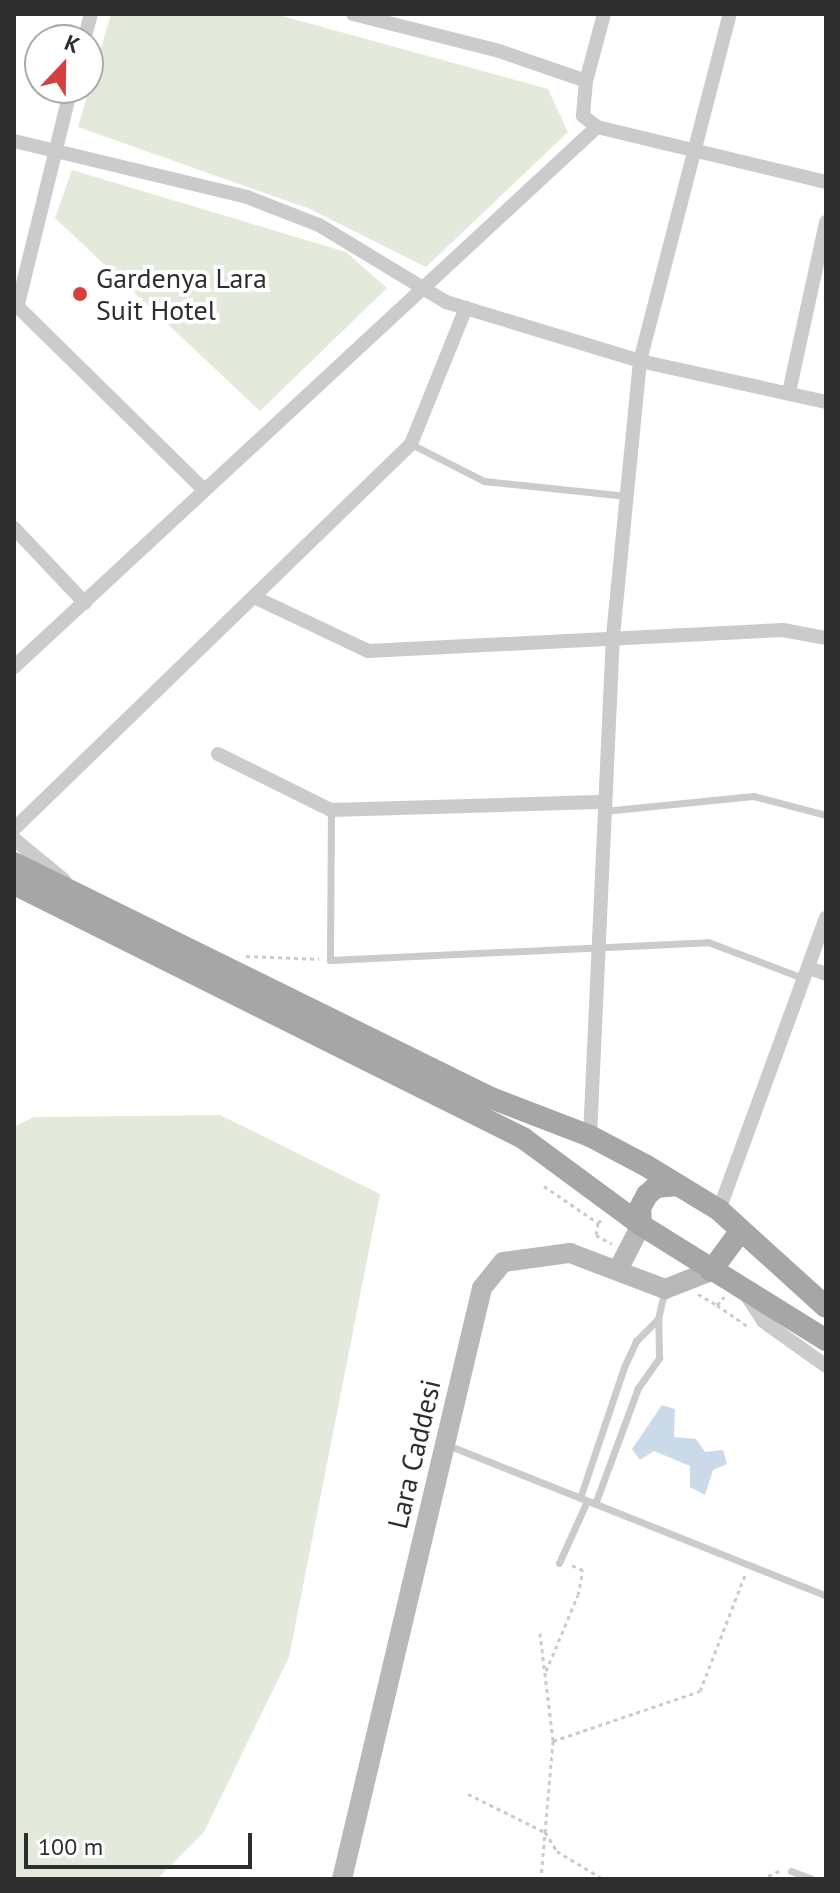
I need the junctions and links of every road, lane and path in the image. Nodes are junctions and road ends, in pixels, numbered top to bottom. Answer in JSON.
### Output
{"nodes":[{"id":1,"x":353,"y":14,"type":"edge"},
{"id":2,"x":604,"y":14,"type":"edge"},
{"id":3,"x":730,"y":14,"type":"edge"},
{"id":4,"x":404,"y":20,"type":"edge"},
{"id":5,"x":586,"y":81,"type":"junction"},
{"id":6,"x":67,"y":104,"type":"edge"},
{"id":7,"x":597,"y":127,"type":"junction"},
{"id":8,"x":14,"y":141,"type":"edge"},
{"id":9,"x":55,"y":148,"type":"junction"},
{"id":10,"x":697,"y":154,"type":"junction"},
{"id":11,"x":826,"y":182,"type":"edge"},
{"id":12,"x":826,"y":222,"type":"edge"},
{"id":13,"x":422,"y":290,"type":"junction"},
{"id":14,"x":16,"y":304,"type":"edge"},
{"id":15,"x":466,"y":308,"type":"junction"},
{"id":16,"x":640,"y":361,"type":"junction"},
{"id":17,"x":789,"y":392,"type":"junction"},
{"id":18,"x":826,"y":402,"type":"edge"},
{"id":19,"x":411,"y":444,"type":"junction"},
{"id":20,"x":204,"y":490,"type":"junction"},
{"id":21,"x":627,"y":496,"type":"junction"},
{"id":22,"x":14,"y":528,"type":"edge"},
{"id":23,"x":254,"y":597,"type":"junction"},
{"id":24,"x":85,"y":603,"type":"junction"},
{"id":25,"x":613,"y":636,"type":"junction"},
{"id":26,"x":826,"y":638,"type":"edge"},
{"id":27,"x":14,"y":667,"type":"edge"},
{"id":28,"x":218,"y":754,"type":"dead end"},
{"id":29,"x":605,"y":806,"type":"junction"},
{"id":30,"x":331,"y":810,"type":"junction"},
{"id":31,"x":826,"y":815,"type":"edge"},
{"id":32,"x":14,"y":829,"type":"edge"},
{"id":33,"x":14,"y":839,"type":"edge"},
{"id":34,"x":14,"y":863,"type":"edge"},
{"id":35,"x":14,"y":884,"type":"edge"},
{"id":36,"x":85,"y":899,"type":"junction"},
{"id":37,"x":826,"y":918,"type":"edge"},
{"id":38,"x":597,"y":944,"type":"junction"},
{"id":39,"x":241,"y":955,"type":"dead end"},
{"id":40,"x":330,"y":960,"type":"junction"},
{"id":41,"x":807,"y":973,"type":"junction"},
{"id":42,"x":826,"y":974,"type":"edge"},
{"id":43,"x":590,"y":1136,"type":"junction"},
{"id":44,"x":678,"y":1185,"type":"junction"},
{"id":45,"x":719,"y":1210,"type":"junction"},
{"id":46,"x":598,"y":1223,"type":"dead end"},
{"id":47,"x":641,"y":1225,"type":"junction"},
{"id":48,"x":739,"y":1233,"type":"junction"},
{"id":49,"x":596,"y":1235,"type":"dead end"},
{"id":50,"x":619,"y":1268,"type":"junction"},
{"id":51,"x":711,"y":1271,"type":"junction"},
{"id":52,"x":665,"y":1289,"type":"junction"},
{"id":53,"x":742,"y":1289,"type":"junction"},
{"id":54,"x":826,"y":1307,"type":"edge"},
{"id":55,"x":658,"y":1319,"type":"junction"},
{"id":56,"x":826,"y":1340,"type":"edge"},
{"id":57,"x":826,"y":1366,"type":"edge"},
{"id":58,"x":445,"y":1444,"type":"junction"},
{"id":59,"x":587,"y":1501,"type":"junction"},
{"id":60,"x":559,"y":1562,"type":"joint"},
{"id":61,"x":748,"y":1565,"type":"junction"},
{"id":62,"x":826,"y":1596,"type":"edge"},
{"id":63,"x":540,"y":1633,"type":"dead end"},
{"id":64,"x":545,"y":1674,"type":"junction"},
{"id":65,"x":553,"y":1741,"type":"junction"},
{"id":66,"x":468,"y":1794,"type":"dead end"},
{"id":67,"x":545,"y":1832,"type":"junction"},
{"id":68,"x":791,"y":1871,"type":"joint"},
{"id":69,"x":342,"y":1879,"type":"edge"},
{"id":70,"x":541,"y":1879,"type":"edge"},
{"id":71,"x":603,"y":1879,"type":"edge"},
{"id":72,"x":761,"y":1879,"type":"edge"},
{"id":73,"x":812,"y":1879,"type":"edge"}],
"edges":[{"from":1,"to":4,"type":"street"},
{"from":2,"to":5,"type":"street"},
{"from":3,"to":10,"type":"street"},
{"from":4,"to":5,"type":"street"},
{"from":5,"to":7,"type":"street"},
{"from":6,"to":9,"type":"street"},
{"from":7,"to":10,"type":"street"},
{"from":7,"to":13,"type":"street"},
{"from":8,"to":9,"type":"street"},
{"from":9,"to":13,"type":"street"},
{"from":9,"to":14,"type":"street"},
{"from":10,"to":11,"type":"street"},
{"from":10,"to":16,"type":"street"},
{"from":12,"to":17,"type":"street"},
{"from":13,"to":15,"type":"street"},
{"from":13,"to":20,"type":"street"},
{"from":14,"to":20,"type":"street"},
{"from":15,"to":16,"type":"street"},
{"from":15,"to":19,"type":"street"},
{"from":16,"to":17,"type":"street"},
{"from":16,"to":21,"type":"street"},
{"from":17,"to":18,"type":"street"},
{"from":19,"to":21,"type":"lane"},
{"from":19,"to":23,"type":"street"},
{"from":20,"to":24,"type":"street"},
{"from":21,"to":25,"type":"street"},
{"from":22,"to":24,"type":"street"},
{"from":23,"to":25,"type":"street"},
{"from":23,"to":32,"type":"street"},
{"from":24,"to":27,"type":"street"},
{"from":25,"to":26,"type":"street"},
{"from":25,"to":29,"type":"street"},
{"from":28,"to":30,"type":"street"},
{"from":29,"to":30,"type":"street"},
{"from":29,"to":31,"type":"lane"},
{"from":29,"to":38,"type":"street"},
{"from":30,"to":40,"type":"lane"},
{"from":33,"to":36,"type":"street"},
{"from":34,"to":36,"type":"main road"},
{"from":35,"to":47,"type":"main road"},
{"from":36,"to":43,"type":"main road"},
{"from":37,"to":41,"type":"street"},
{"from":38,"to":40,"type":"lane"},
{"from":38,"to":41,"type":"lane"},
{"from":38,"to":43,"type":"street"},
{"from":39,"to":40,"type":"path"},
{"from":41,"to":42,"type":"street"},
{"from":41,"to":45,"type":"street"},
{"from":43,"to":44,"type":"main road"},
{"from":44,"to":45,"type":"main road"},
{"from":44,"to":47,"type":"main road"},
{"from":45,"to":48,"type":"main road"},
{"from":46,"to":49,"type":"path"},
{"from":47,"to":50,"type":"street"},
{"from":47,"to":51,"type":"main road"},
{"from":48,"to":51,"type":"main road"},
{"from":48,"to":54,"type":"main road"},
{"from":50,"to":52,"type":"street","name":"Lara Caddesi"},
{"from":50,"to":58,"type":"street","name":"Lara Caddesi"},
{"from":51,"to":52,"type":"street"},
{"from":51,"to":53,"type":"main road"},
{"from":52,"to":55,"type":"lane"},
{"from":53,"to":56,"type":"main road"},
{"from":53,"to":57,"type":"street"},
{"from":55,"to":59,"type":"lane"},
{"from":55,"to":59,"type":"lane"},
{"from":58,"to":59,"type":"lane"},
{"from":58,"to":69,"type":"street","name":"Lara Caddesi"},
{"from":59,"to":60,"type":"lane"},
{"from":59,"to":61,"type":"lane"},
{"from":60,"to":64,"type":"path"},
{"from":61,"to":62,"type":"lane"},
{"from":61,"to":65,"type":"path"},
{"from":63,"to":64,"type":"path"},
{"from":64,"to":65,"type":"path"},
{"from":65,"to":67,"type":"path"},
{"from":66,"to":67,"type":"path"},
{"from":67,"to":70,"type":"path"},
{"from":67,"to":71,"type":"path"},
{"from":68,"to":72,"type":"path"},
{"from":68,"to":73,"type":"lane"}]}
